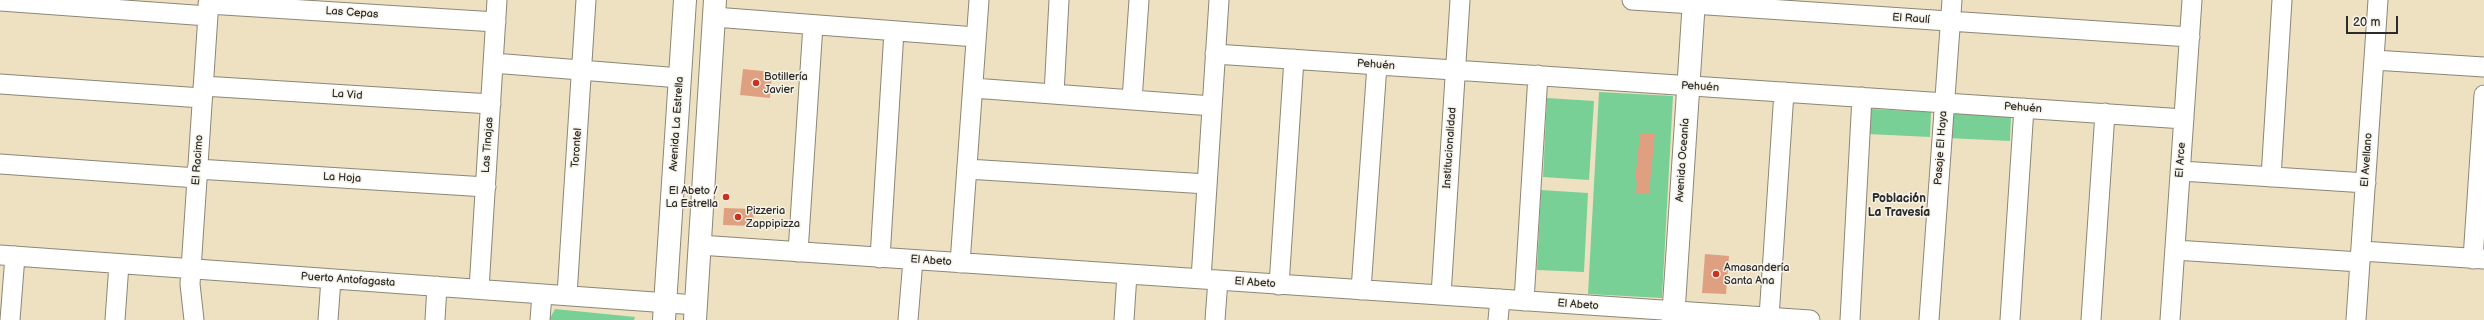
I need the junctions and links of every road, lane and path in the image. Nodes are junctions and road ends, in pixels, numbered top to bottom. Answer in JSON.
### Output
{"nodes":[{"id":1,"x":497,"y":0,"type":"edge"},
{"id":2,"x":586,"y":0,"type":"edge"},
{"id":3,"x":686,"y":0,"type":"edge"},
{"id":4,"x":979,"y":0,"type":"edge"},
{"id":5,"x":1059,"y":0,"type":"edge"},
{"id":6,"x":1139,"y":0,"type":"edge"},
{"id":7,"x":1219,"y":0,"type":"edge"},
{"id":8,"x":1460,"y":0,"type":"edge"},
{"id":9,"x":1632,"y":0,"type":"edge"},
{"id":10,"x":1952,"y":0,"type":"edge"},
{"id":11,"x":2192,"y":0,"type":"edge"},
{"id":12,"x":2282,"y":0,"type":"edge"},
{"id":13,"x":2378,"y":0,"type":"edge"},
{"id":14,"x":0,"y":1,"type":"edge"},
{"id":15,"x":1694,"y":2,"type":"edge"},
{"id":16,"x":208,"y":7,"type":"edge"},
{"id":17,"x":714,"y":9,"type":"edge"},
{"id":18,"x":1950,"y":21,"type":"junction"},
{"id":19,"x":496,"y":22,"type":"junction"},
{"id":20,"x":813,"y":25,"type":"junction"},
{"id":21,"x":894,"y":31,"type":"junction"},
{"id":22,"x":976,"y":37,"type":"junction"},
{"id":23,"x":2190,"y":37,"type":"junction"},
{"id":24,"x":1215,"y":54,"type":"junction"},
{"id":25,"x":1294,"y":59,"type":"junction"},
{"id":26,"x":2374,"y":60,"type":"junction"},
{"id":27,"x":493,"y":63,"type":"junction"},
{"id":28,"x":1377,"y":65,"type":"junction"},
{"id":29,"x":2484,"y":67,"type":"edge"},
{"id":30,"x":582,"y":70,"type":"junction"},
{"id":31,"x":1455,"y":70,"type":"junction"},
{"id":32,"x":1538,"y":76,"type":"junction"},
{"id":33,"x":680,"y":78,"type":"junction"},
{"id":34,"x":0,"y":84,"type":"edge"},
{"id":35,"x":1688,"y":86,"type":"junction"},
{"id":36,"x":972,"y":88,"type":"junction"},
{"id":37,"x":202,"y":92,"type":"junction"},
{"id":38,"x":1784,"y":92,"type":"junction"},
{"id":39,"x":1054,"y":94,"type":"junction"},
{"id":40,"x":2484,"y":96,"type":"edge"},
{"id":41,"x":1862,"y":97,"type":"junction"},
{"id":42,"x":1132,"y":100,"type":"junction"},
{"id":43,"x":1944,"y":103,"type":"junction"},
{"id":44,"x":491,"y":104,"type":"junction"},
{"id":45,"x":1212,"y":106,"type":"junction"},
{"id":46,"x":2024,"y":108,"type":"junction"},
{"id":47,"x":2105,"y":113,"type":"junction"},
{"id":48,"x":2184,"y":119,"type":"junction"},
{"id":49,"x":0,"y":164,"type":"edge"},
{"id":50,"x":967,"y":169,"type":"junction"},
{"id":51,"x":2181,"y":170,"type":"junction"},
{"id":52,"x":197,"y":174,"type":"junction"},
{"id":53,"x":2271,"y":177,"type":"junction"},
{"id":54,"x":2366,"y":183,"type":"junction"},
{"id":55,"x":1207,"y":184,"type":"junction"},
{"id":56,"x":486,"y":187,"type":"junction"},
{"id":57,"x":699,"y":246,"type":"junction"},
{"id":58,"x":2175,"y":250,"type":"junction"},
{"id":59,"x":798,"y":252,"type":"junction"},
{"id":60,"x":8,"y":256,"type":"edge"},
{"id":61,"x":2361,"y":257,"type":"junction"},
{"id":62,"x":880,"y":258,"type":"junction"},
{"id":63,"x":2478,"y":259,"type":"edge"},
{"id":64,"x":913,"y":260,"type":"junction"},
{"id":65,"x":960,"y":263,"type":"junction"},
{"id":66,"x":119,"y":264,"type":"junction"},
{"id":67,"x":191,"y":269,"type":"junction"},
{"id":68,"x":1127,"y":274,"type":"junction"},
{"id":69,"x":331,"y":279,"type":"junction"},
{"id":70,"x":1209,"y":280,"type":"junction"},
{"id":71,"x":1279,"y":285,"type":"junction"},
{"id":72,"x":437,"y":286,"type":"junction"},
{"id":73,"x":479,"y":289,"type":"junction"},
{"id":74,"x":1362,"y":290,"type":"junction"},
{"id":75,"x":542,"y":294,"type":"junction"},
{"id":76,"x":568,"y":295,"type":"junction"},
{"id":77,"x":1441,"y":295,"type":"junction"},
{"id":78,"x":1500,"y":299,"type":"junction"},
{"id":79,"x":1524,"y":301,"type":"junction"},
{"id":80,"x":665,"y":311,"type":"edge"},
{"id":81,"x":695,"y":312,"type":"edge"},
{"id":82,"x":1673,"y":315,"type":"edge"},
{"id":83,"x":1769,"y":317,"type":"junction"},
{"id":84,"x":10,"y":320,"type":"edge"},
{"id":85,"x":114,"y":320,"type":"edge"},
{"id":86,"x":194,"y":320,"type":"edge"},
{"id":87,"x":328,"y":320,"type":"edge"},
{"id":88,"x":434,"y":320,"type":"edge"},
{"id":89,"x":540,"y":320,"type":"edge"},
{"id":90,"x":908,"y":320,"type":"edge"},
{"id":91,"x":1124,"y":320,"type":"edge"},
{"id":92,"x":1215,"y":320,"type":"edge"},
{"id":93,"x":1498,"y":320,"type":"edge"},
{"id":94,"x":1810,"y":320,"type":"edge"},
{"id":95,"x":1850,"y":320,"type":"edge"},
{"id":96,"x":1929,"y":320,"type":"edge"},
{"id":97,"x":2010,"y":320,"type":"edge"},
{"id":98,"x":2091,"y":320,"type":"edge"},
{"id":99,"x":2170,"y":320,"type":"edge"},
{"id":100,"x":2356,"y":320,"type":"edge"}],
"edges":[{"from":1,"to":19,"type":"street","name":"Las Tinajas"},
{"from":2,"to":30,"type":"street","name":"Torontel"},
{"from":3,"to":33,"type":"main road","name":"Avenida La Estrella"},
{"from":4,"to":22,"type":"street"},
{"from":5,"to":39,"type":"street"},
{"from":6,"to":42,"type":"street"},
{"from":7,"to":24,"type":"street"},
{"from":8,"to":31,"type":"street","name":"Institucionalidad"},
{"from":9,"to":15,"type":"street","name":"El Raulí"},
{"from":10,"to":18,"type":"street","name":"Pasaje El Haya"},
{"from":11,"to":23,"type":"street","name":"El Arce"},
{"from":12,"to":53,"type":"street"},
{"from":13,"to":26,"type":"street","name":"El Avellano"},
{"from":14,"to":16,"type":"street","name":"Las Cepas"},
{"from":15,"to":18,"type":"street","name":"El Raulí"},
{"from":15,"to":35,"type":"main road","name":"Avenida Oceanía"},
{"from":16,"to":19,"type":"street","name":"Las Cepas"},
{"from":16,"to":37,"type":"street","name":"El Racimo"},
{"from":17,"to":20,"type":"street"},
{"from":17,"to":57,"type":"main road"},
{"from":18,"to":23,"type":"street","name":"El Raulí"},
{"from":18,"to":43,"type":"street","name":"Pasaje El Haya"},
{"from":19,"to":27,"type":"street","name":"Las Tinajas"},
{"from":20,"to":21,"type":"street"},
{"from":20,"to":59,"type":"street"},
{"from":21,"to":22,"type":"street"},
{"from":21,"to":62,"type":"street"},
{"from":22,"to":36,"type":"street"},
{"from":23,"to":48,"type":"street","name":"El Arce"},
{"from":24,"to":25,"type":"street","name":"Pehuén"},
{"from":24,"to":45,"type":"street"},
{"from":25,"to":28,"type":"street","name":"Pehuén"},
{"from":25,"to":71,"type":"street"},
{"from":26,"to":29,"type":"street"},
{"from":26,"to":54,"type":"street","name":"El Avellano"},
{"from":27,"to":30,"type":"street"},
{"from":27,"to":44,"type":"street","name":"Las Tinajas"},
{"from":28,"to":31,"type":"street","name":"Pehuén"},
{"from":28,"to":74,"type":"street"},
{"from":30,"to":33,"type":"street"},
{"from":30,"to":76,"type":"street","name":"Torontel"},
{"from":31,"to":32,"type":"street","name":"Pehuén"},
{"from":31,"to":77,"type":"street","name":"Institucionalidad"},
{"from":32,"to":35,"type":"street","name":"Pehuén"},
{"from":32,"to":79,"type":"street"},
{"from":33,"to":80,"type":"main road","name":"Avenida La Estrella"},
{"from":34,"to":37,"type":"street","name":"La Vid"},
{"from":35,"to":38,"type":"street","name":"Pehuén"},
{"from":35,"to":82,"type":"main road","name":"Avenida Oceanía"},
{"from":36,"to":39,"type":"street"},
{"from":36,"to":50,"type":"street"},
{"from":37,"to":44,"type":"street","name":"La Vid"},
{"from":37,"to":52,"type":"street","name":"El Racimo"},
{"from":38,"to":41,"type":"street","name":"Pehuén"},
{"from":38,"to":83,"type":"street"},
{"from":39,"to":42,"type":"street"},
{"from":40,"to":63,"type":"street"},
{"from":41,"to":43,"type":"street","name":"Pehuén"},
{"from":41,"to":95,"type":"street"},
{"from":42,"to":45,"type":"street"},
{"from":43,"to":46,"type":"street","name":"Pehuén"},
{"from":43,"to":96,"type":"street","name":"Pasaje El Haya"},
{"from":44,"to":56,"type":"street","name":"Las Tinajas"},
{"from":45,"to":55,"type":"street"},
{"from":46,"to":47,"type":"street","name":"Pehuén"},
{"from":46,"to":97,"type":"street"},
{"from":47,"to":48,"type":"street","name":"Pehuén"},
{"from":47,"to":98,"type":"street"},
{"from":48,"to":51,"type":"street","name":"El Arce"},
{"from":49,"to":52,"type":"street","name":"La Hoja"},
{"from":50,"to":55,"type":"street"},
{"from":50,"to":65,"type":"street"},
{"from":51,"to":53,"type":"street"},
{"from":51,"to":58,"type":"street","name":"El Arce"},
{"from":52,"to":56,"type":"street","name":"La Hoja"},
{"from":52,"to":67,"type":"street","name":"El Racimo"},
{"from":53,"to":54,"type":"street"},
{"from":54,"to":61,"type":"street","name":"El Avellano"},
{"from":55,"to":70,"type":"street"},
{"from":56,"to":73,"type":"street","name":"Las Tinajas"},
{"from":57,"to":59,"type":"street","name":"El Abeto"},
{"from":57,"to":81,"type":"main road"},
{"from":58,"to":61,"type":"street"},
{"from":58,"to":99,"type":"street","name":"El Arce"},
{"from":59,"to":62,"type":"street","name":"El Abeto"},
{"from":60,"to":66,"type":"street","name":"Puerto Antofagasta"},
{"from":60,"to":84,"type":"street"},
{"from":61,"to":63,"type":"street"},
{"from":61,"to":100,"type":"street","name":"El Avellano"},
{"from":62,"to":64,"type":"street","name":"El Abeto"},
{"from":64,"to":65,"type":"street","name":"El Abeto"},
{"from":64,"to":90,"type":"street"},
{"from":65,"to":68,"type":"street","name":"El Abeto"},
{"from":66,"to":67,"type":"street","name":"Puerto Antofagasta"},
{"from":66,"to":85,"type":"street"},
{"from":67,"to":69,"type":"street","name":"Puerto Antofagasta"},
{"from":67,"to":86,"type":"street","name":"El Racimo"},
{"from":68,"to":70,"type":"street","name":"El Abeto"},
{"from":68,"to":91,"type":"street"},
{"from":69,"to":72,"type":"street","name":"Puerto Antofagasta"},
{"from":69,"to":87,"type":"street"},
{"from":70,"to":71,"type":"street","name":"El Abeto"},
{"from":70,"to":92,"type":"street"},
{"from":71,"to":74,"type":"street","name":"El Abeto"},
{"from":72,"to":73,"type":"street","name":"Puerto Antofagasta"},
{"from":72,"to":88,"type":"street"},
{"from":73,"to":75,"type":"street","name":"Puerto Antofagasta"},
{"from":74,"to":77,"type":"street","name":"El Abeto"},
{"from":75,"to":76,"type":"street","name":"Puerto Antofagasta"},
{"from":75,"to":89,"type":"street"},
{"from":76,"to":80,"type":"street","name":"Puerto Antofagasta"},
{"from":77,"to":78,"type":"street","name":"El Abeto"},
{"from":78,"to":79,"type":"street","name":"El Abeto"},
{"from":78,"to":93,"type":"street"},
{"from":79,"to":82,"type":"street","name":"El Abeto"},
{"from":80,"to":81,"type":"street","name":"Puerto Antofagasta"},
{"from":82,"to":83,"type":"street","name":"El Abeto"},
{"from":83,"to":94,"type":"street","name":"El Abeto"}]}
